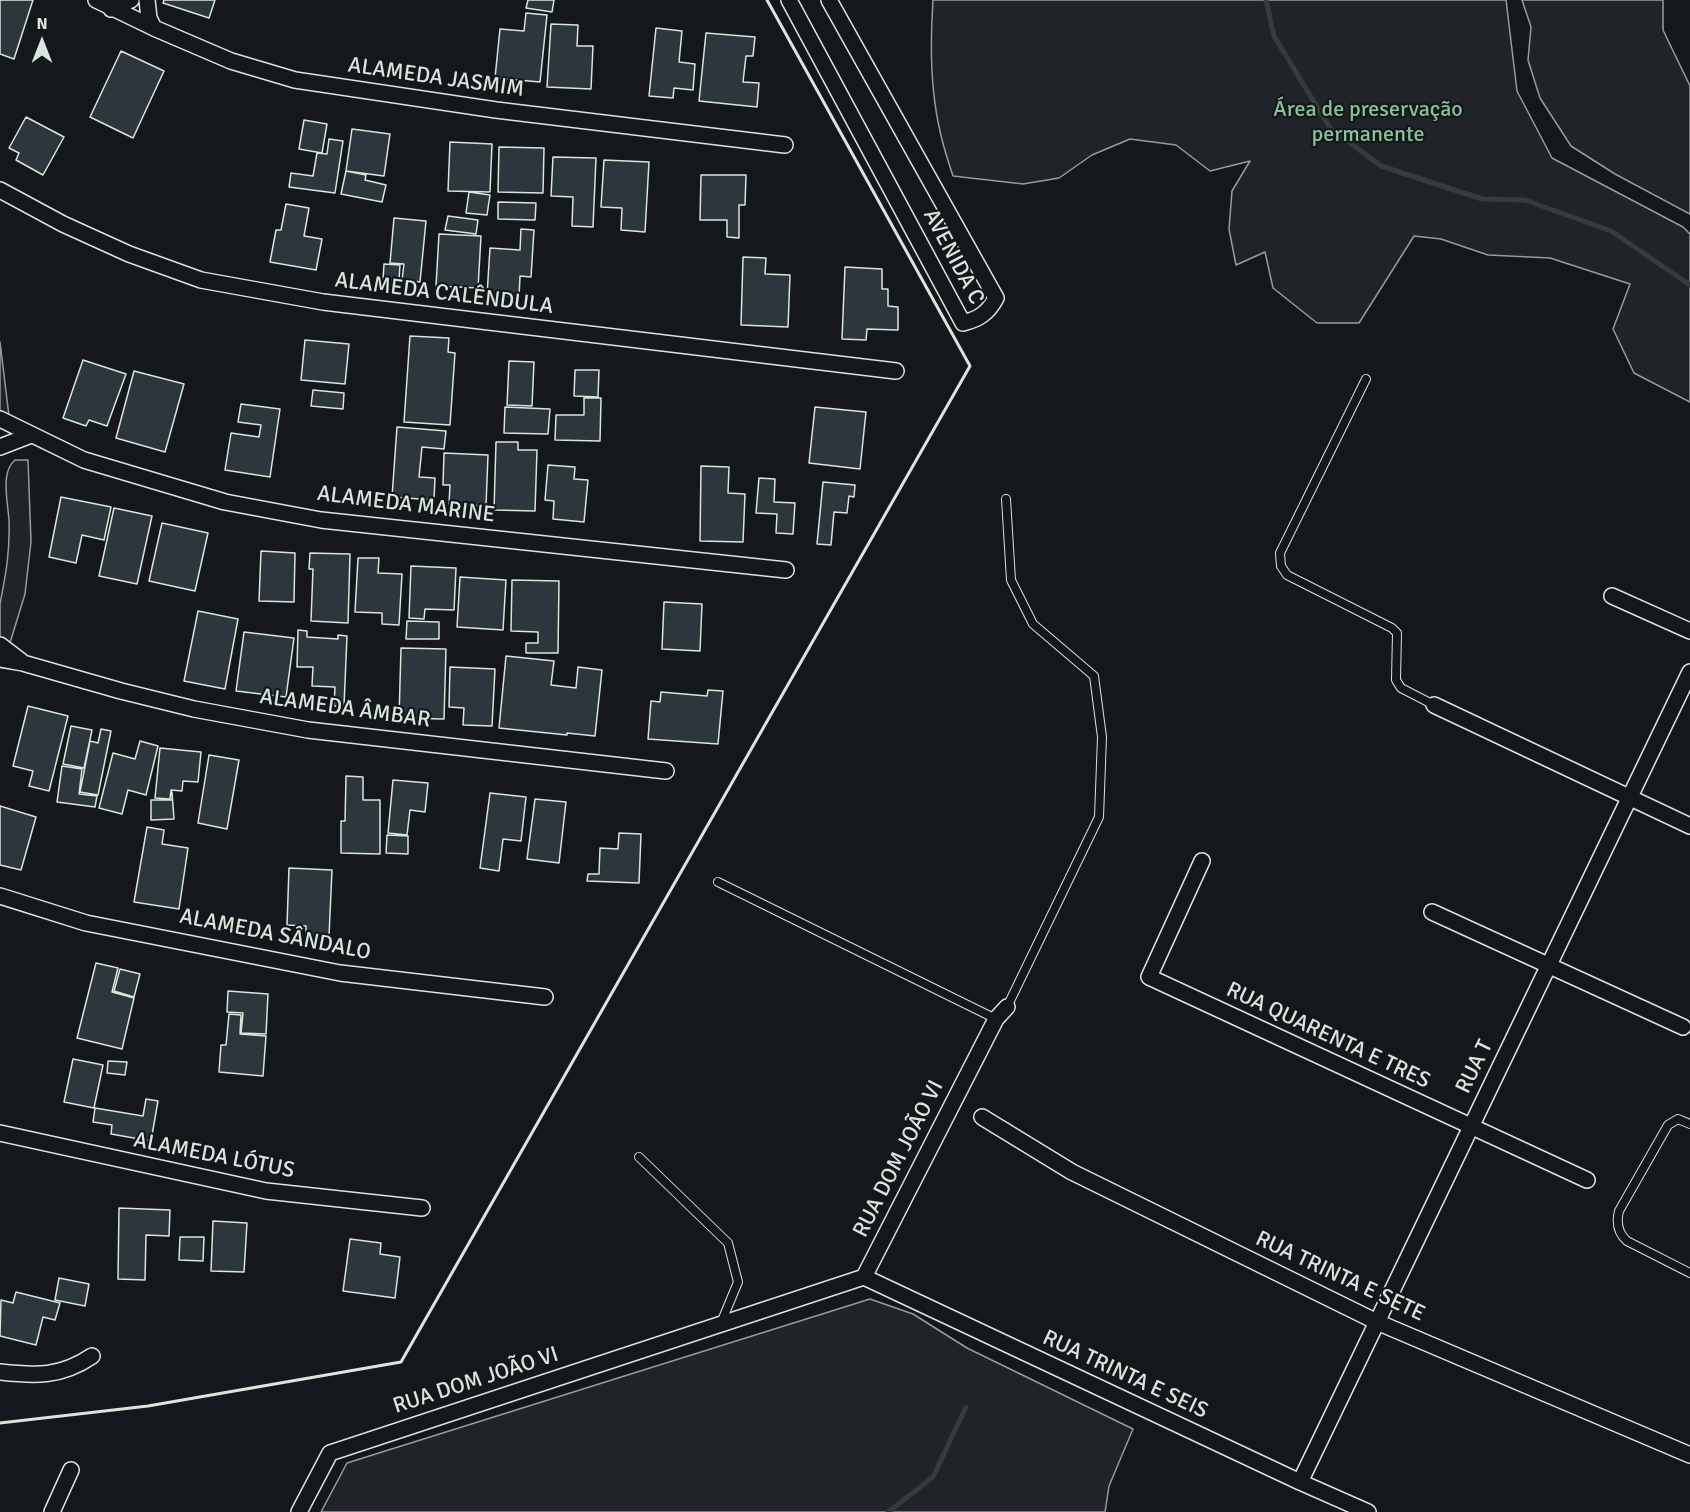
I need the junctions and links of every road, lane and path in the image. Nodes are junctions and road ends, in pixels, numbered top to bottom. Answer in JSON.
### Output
{"nodes":[{"id":1,"x":96,"y":0,"type":"edge"},
{"id":2,"x":131,"y":0,"type":"edge"},
{"id":3,"x":147,"y":0,"type":"edge"},
{"id":4,"x":789,"y":0,"type":"edge"},
{"id":5,"x":829,"y":0,"type":"edge"},
{"id":6,"x":111,"y":9,"type":"junction"},
{"id":7,"x":154,"y":28,"type":"junction"},
{"id":8,"x":785,"y":145,"type":"dead end"},
{"id":9,"x":2,"y":192,"type":"edge"},
{"id":10,"x":896,"y":371,"type":"dead end"},
{"id":11,"x":1366,"y":379,"type":"dead end"},
{"id":12,"x":0,"y":419,"type":"edge"},
{"id":13,"x":32,"y":435,"type":"junction"},
{"id":14,"x":0,"y":447,"type":"edge"},
{"id":15,"x":1006,"y":499,"type":"dead end"},
{"id":16,"x":786,"y":570,"type":"dead end"},
{"id":17,"x":1612,"y":596,"type":"dead end"},
{"id":18,"x":1690,"y":631,"type":"edge"},
{"id":19,"x":0,"y":645,"type":"edge"},
{"id":20,"x":0,"y":659,"type":"edge"},
{"id":21,"x":23,"y":663,"type":"junction"},
{"id":22,"x":1690,"y":672,"type":"edge"},
{"id":23,"x":1434,"y":705,"type":"joint"},
{"id":24,"x":666,"y":771,"type":"dead end"},
{"id":25,"x":1630,"y":797,"type":"junction"},
{"id":26,"x":1690,"y":826,"type":"edge"},
{"id":27,"x":1202,"y":861,"type":"dead end"},
{"id":28,"x":718,"y":882,"type":"dead end"},
{"id":29,"x":0,"y":896,"type":"edge"},
{"id":30,"x":1432,"y":912,"type":"dead end"},
{"id":31,"x":1549,"y":966,"type":"junction"},
{"id":32,"x":545,"y":997,"type":"dead end"},
{"id":33,"x":1007,"y":1007,"type":"joint"},
{"id":34,"x":996,"y":1019,"type":"junction"},
{"id":35,"x":1683,"y":1027,"type":"dead end"},
{"id":36,"x":982,"y":1117,"type":"dead end"},
{"id":37,"x":1690,"y":1124,"type":"edge"},
{"id":38,"x":1471,"y":1127,"type":"junction"},
{"id":39,"x":0,"y":1133,"type":"edge"},
{"id":40,"x":639,"y":1157,"type":"dead end"},
{"id":41,"x":1587,"y":1180,"type":"dead end"},
{"id":42,"x":422,"y":1208,"type":"dead end"},
{"id":43,"x":1690,"y":1273,"type":"edge"},
{"id":44,"x":864,"y":1277,"type":"junction"},
{"id":45,"x":1377,"y":1322,"type":"junction"},
{"id":46,"x":720,"y":1324,"type":"junction"},
{"id":47,"x":92,"y":1356,"type":"dead end"},
{"id":48,"x":0,"y":1372,"type":"edge"},
{"id":49,"x":1690,"y":1455,"type":"edge"},
{"id":50,"x":71,"y":1470,"type":"dead end"},
{"id":51,"x":1300,"y":1482,"type":"junction"},
{"id":52,"x":52,"y":1512,"type":"edge"},
{"id":53,"x":299,"y":1512,"type":"edge"},
{"id":54,"x":1368,"y":1512,"type":"edge"}],
"edges":[{"from":1,"to":6,"type":"street","name":"ALAMEDA JASMIM"},
{"from":2,"to":6,"type":"street"},
{"from":3,"to":7,"type":"street"},
{"from":4,"to":5,"type":"street","name":"AVENIDA C"},
{"from":6,"to":7,"type":"street","name":"ALAMEDA JASMIM"},
{"from":7,"to":8,"type":"street","name":"ALAMEDA JASMIM"},
{"from":9,"to":10,"type":"street","name":"ALAMEDA CALÊNDULA"},
{"from":11,"to":23,"type":"lane"},
{"from":12,"to":13,"type":"street","name":"ALAMEDA MARINE"},
{"from":13,"to":14,"type":"street"},
{"from":13,"to":16,"type":"street","name":"ALAMEDA MARINE"},
{"from":15,"to":33,"type":"lane","name":"RUA DOM JOÃO VI"},
{"from":17,"to":18,"type":"street"},
{"from":19,"to":21,"type":"street","name":"ALAMEDA ÂMBAR"},
{"from":20,"to":21,"type":"street","name":"ALAMEDA ÂMBAR"},
{"from":21,"to":24,"type":"street","name":"ALAMEDA ÂMBAR"},
{"from":22,"to":25,"type":"street","name":"RUA T"},
{"from":23,"to":25,"type":"street"},
{"from":25,"to":26,"type":"street"},
{"from":25,"to":31,"type":"street","name":"RUA T"},
{"from":27,"to":38,"type":"street","name":"RUA QUARENTA E TRES"},
{"from":28,"to":34,"type":"lane"},
{"from":29,"to":32,"type":"street","name":"ALAMEDA SÂNDALO"},
{"from":30,"to":31,"type":"street"},
{"from":31,"to":35,"type":"street"},
{"from":31,"to":38,"type":"street","name":"RUA T"},
{"from":33,"to":34,"type":"street","name":"RUA DOM JOÃO VI"},
{"from":34,"to":44,"type":"street","name":"RUA DOM JOÃO VI"},
{"from":36,"to":45,"type":"street","name":"RUA TRINTA E SETE"},
{"from":37,"to":43,"type":"lane"},
{"from":38,"to":41,"type":"street","name":"RUA QUARENTA E TRES"},
{"from":38,"to":45,"type":"street","name":"RUA T"},
{"from":39,"to":42,"type":"street","name":"ALAMEDA LÓTUS"},
{"from":40,"to":46,"type":"lane"},
{"from":44,"to":46,"type":"street","name":"RUA DOM JOÃO VI"},
{"from":44,"to":51,"type":"street","name":"RUA TRINTA E SEIS"},
{"from":45,"to":49,"type":"street","name":"RUA TRINTA E SETE"},
{"from":45,"to":51,"type":"street","name":"RUA T"},
{"from":46,"to":53,"type":"street","name":"RUA DOM JOÃO VI"},
{"from":47,"to":48,"type":"street"},
{"from":50,"to":52,"type":"street"},
{"from":51,"to":54,"type":"street","name":"RUA TRINTA E SEIS"}]}
